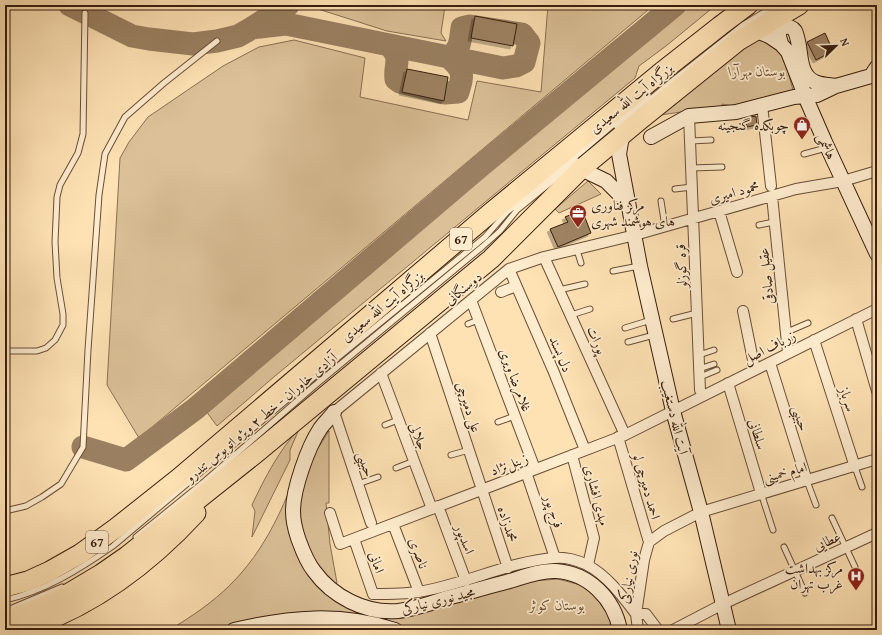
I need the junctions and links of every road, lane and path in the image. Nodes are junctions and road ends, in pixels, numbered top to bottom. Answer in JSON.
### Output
{"nodes":[{"id":1,"x":748,"y":5,"type":"edge"},
{"id":2,"x":769,"y":5,"type":"edge"},
{"id":3,"x":776,"y":5,"type":"edge"},
{"id":4,"x":799,"y":5,"type":"edge"},
{"id":5,"x":85,"y":13,"type":"dead end"},
{"id":6,"x":754,"y":30,"type":"junction"},
{"id":7,"x":217,"y":41,"type":"dead end"},
{"id":8,"x":781,"y":44,"type":"junction"},
{"id":9,"x":875,"y":74,"type":"edge"},
{"id":10,"x":836,"y":86,"type":"junction"},
{"id":11,"x":805,"y":95,"type":"junction"},
{"id":12,"x":762,"y":105,"type":"junction"},
{"id":13,"x":689,"y":116,"type":"junction"},
{"id":14,"x":624,"y":133,"type":"junction"},
{"id":15,"x":651,"y":137,"type":"dead end"},
{"id":16,"x":712,"y":140,"type":"dead end"},
{"id":17,"x":690,"y":142,"type":"junction"},
{"id":18,"x":827,"y":148,"type":"junction"},
{"id":19,"x":804,"y":154,"type":"dead end"},
{"id":20,"x":722,"y":167,"type":"dead end"},
{"id":21,"x":692,"y":168,"type":"junction"},
{"id":22,"x":581,"y":169,"type":"junction"},
{"id":23,"x":877,"y":170,"type":"edge"},
{"id":24,"x":843,"y":181,"type":"junction"},
{"id":25,"x":692,"y":187,"type":"junction"},
{"id":26,"x":675,"y":189,"type":"dead end"},
{"id":27,"x":771,"y":191,"type":"junction"},
{"id":28,"x":662,"y":201,"type":"dead end"},
{"id":29,"x":628,"y":203,"type":"junction"},
{"id":30,"x":719,"y":211,"type":"junction"},
{"id":31,"x":694,"y":219,"type":"junction"},
{"id":32,"x":774,"y":222,"type":"junction"},
{"id":33,"x":759,"y":225,"type":"dead end"},
{"id":34,"x":664,"y":227,"type":"junction"},
{"id":35,"x":635,"y":235,"type":"junction"},
{"id":36,"x":577,"y":250,"type":"junction"},
{"id":37,"x":877,"y":254,"type":"edge"},
{"id":38,"x":544,"y":257,"type":"junction"},
{"id":39,"x":581,"y":263,"type":"dead end"},
{"id":40,"x":640,"y":266,"type":"junction"},
{"id":41,"x":509,"y":269,"type":"junction"},
{"id":42,"x":613,"y":271,"type":"dead end"},
{"id":43,"x":737,"y":272,"type":"dead end"},
{"id":44,"x":585,"y":284,"type":"dead end"},
{"id":45,"x":516,"y":286,"type":"junction"},
{"id":46,"x":559,"y":290,"type":"junction"},
{"id":47,"x":501,"y":292,"type":"dead end"},
{"id":48,"x":471,"y":300,"type":"junction"},
{"id":49,"x":590,"y":309,"type":"dead end"},
{"id":50,"x":877,"y":309,"type":"edge"},
{"id":51,"x":743,"y":311,"type":"dead end"},
{"id":52,"x":697,"y":313,"type":"junction"},
{"id":53,"x":570,"y":315,"type":"junction"},
{"id":54,"x":673,"y":319,"type":"dead end"},
{"id":55,"x":856,"y":319,"type":"junction"},
{"id":56,"x":478,"y":320,"type":"junction"},
{"id":57,"x":652,"y":320,"type":"junction"},
{"id":58,"x":808,"y":323,"type":"dead end"},
{"id":59,"x":468,"y":324,"type":"dead end"},
{"id":60,"x":625,"y":328,"type":"dead end"},
{"id":61,"x":787,"y":332,"type":"junction"},
{"id":62,"x":430,"y":333,"type":"junction"},
{"id":63,"x":655,"y":335,"type":"junction"},
{"id":64,"x":814,"y":340,"type":"junction"},
{"id":65,"x":628,"y":342,"type":"dead end"},
{"id":66,"x":714,"y":350,"type":"dead end"},
{"id":67,"x":5,"y":351,"type":"edge"},
{"id":68,"x":788,"y":353,"type":"junction"},
{"id":69,"x":699,"y":355,"type":"junction"},
{"id":70,"x":770,"y":363,"type":"junction"},
{"id":71,"x":714,"y":364,"type":"dead end"},
{"id":72,"x":717,"y":370,"type":"dead end"},
{"id":73,"x":755,"y":370,"type":"junction"},
{"id":74,"x":381,"y":373,"type":"junction"},
{"id":75,"x":700,"y":373,"type":"junction"},
{"id":76,"x":728,"y":383,"type":"junction"},
{"id":77,"x":700,"y":390,"type":"dead end"},
{"id":78,"x":877,"y":391,"type":"edge"},
{"id":79,"x":673,"y":411,"type":"junction"},
{"id":80,"x":334,"y":412,"type":"junction"},
{"id":81,"x":515,"y":416,"type":"junction"},
{"id":82,"x":398,"y":420,"type":"junction"},
{"id":83,"x":498,"y":422,"type":"dead end"},
{"id":84,"x":385,"y":425,"type":"dead end"},
{"id":85,"x":621,"y":436,"type":"junction"},
{"id":86,"x":469,"y":450,"type":"junction"},
{"id":87,"x":585,"y":450,"type":"junction"},
{"id":88,"x":451,"y":455,"type":"dead end"},
{"id":89,"x":572,"y":455,"type":"junction"},
{"id":90,"x":877,"y":459,"type":"edge"},
{"id":91,"x":414,"y":461,"type":"junction"},
{"id":92,"x":855,"y":467,"type":"junction"},
{"id":93,"x":396,"y":468,"type":"dead end"},
{"id":94,"x":236,"y":470,"type":"junction"},
{"id":95,"x":530,"y":471,"type":"junction"},
{"id":96,"x":378,"y":477,"type":"dead end"},
{"id":97,"x":807,"y":481,"type":"junction"},
{"id":98,"x":358,"y":484,"type":"junction"},
{"id":99,"x":862,"y":487,"type":"dead end"},
{"id":100,"x":482,"y":489,"type":"junction"},
{"id":101,"x":761,"y":493,"type":"junction"},
{"id":102,"x":816,"y":505,"type":"dead end"},
{"id":103,"x":435,"y":508,"type":"junction"},
{"id":104,"x":5,"y":511,"type":"edge"},
{"id":105,"x":701,"y":512,"type":"junction"},
{"id":106,"x":330,"y":513,"type":"dead end"},
{"id":107,"x":832,"y":518,"type":"dead end"},
{"id":108,"x":372,"y":524,"type":"dead end"},
{"id":109,"x":394,"y":524,"type":"junction"},
{"id":110,"x":773,"y":530,"type":"dead end"},
{"id":111,"x":877,"y":533,"type":"edge"},
{"id":112,"x":354,"y":539,"type":"junction"},
{"id":113,"x":649,"y":542,"type":"junction"},
{"id":114,"x":784,"y":547,"type":"dead end"},
{"id":115,"x":846,"y":548,"type":"junction"},
{"id":116,"x":128,"y":549,"type":"junction"},
{"id":117,"x":555,"y":558,"type":"junction"},
{"id":118,"x":588,"y":565,"type":"junction"},
{"id":119,"x":855,"y":567,"type":"dead end"},
{"id":120,"x":508,"y":568,"type":"junction"},
{"id":121,"x":795,"y":570,"type":"junction"},
{"id":122,"x":466,"y":581,"type":"junction"},
{"id":123,"x":66,"y":584,"type":"dead end"},
{"id":124,"x":5,"y":587,"type":"edge"},
{"id":125,"x":419,"y":592,"type":"junction"},
{"id":126,"x":805,"y":594,"type":"dead end"},
{"id":127,"x":5,"y":600,"type":"edge"},
{"id":128,"x":723,"y":604,"type":"junction"},
{"id":129,"x":5,"y":610,"type":"edge"},
{"id":130,"x":636,"y":614,"type":"junction"},
{"id":131,"x":5,"y":619,"type":"edge"},
{"id":132,"x":22,"y":630,"type":"edge"},
{"id":133,"x":234,"y":630,"type":"edge"},
{"id":134,"x":396,"y":630,"type":"edge"},
{"id":135,"x":620,"y":630,"type":"edge"},
{"id":136,"x":638,"y":630,"type":"edge"},
{"id":137,"x":658,"y":630,"type":"edge"},
{"id":138,"x":673,"y":630,"type":"edge"},
{"id":139,"x":729,"y":630,"type":"edge"}],
"edges":[{"from":1,"to":124,"type":"highway","name":"بزرگراه آیت الله سعیدی","number":"67"},
{"from":2,"to":127,"type":"lane","name":"آزادی خاوران - خط ۲ ویژه اتوبوس تندرو"},
{"from":3,"to":116,"type":"lane","name":"آزادی خاوران - خط ۲ ویژه اتوبوس تندرو"},
{"from":4,"to":6,"type":"highway","name":"بزرگراه آیت الله سعیدی"},
{"from":5,"to":67,"type":"lane"},
{"from":6,"to":8,"type":"main road","name":"هاشمی"},
{"from":6,"to":14,"type":"highway","name":"بزرگراه آیت الله سعیدی"},
{"from":7,"to":104,"type":"lane"},
{"from":8,"to":10,"type":"main road"},
{"from":8,"to":11,"type":"main road","name":"هاشمی"},
{"from":9,"to":10,"type":"main road"},
{"from":10,"to":11,"type":"main road"},
{"from":11,"to":12,"type":"main road"},
{"from":11,"to":18,"type":"main road","name":"هاشمی"},
{"from":12,"to":13,"type":"main road"},
{"from":12,"to":27,"type":"street","name":"عقیل صادقی"},
{"from":13,"to":15,"type":"main road"},
{"from":13,"to":17,"type":"street","name":"قره گوزلو"},
{"from":14,"to":22,"type":"highway","name":"بزرگراه آیت الله سعیدی"},
{"from":14,"to":29,"type":"main road","name":"آیت الله دستغیب"},
{"from":16,"to":17,"type":"lane"},
{"from":17,"to":21,"type":"street","name":"قره گوزلو"},
{"from":18,"to":19,"type":"lane"},
{"from":18,"to":24,"type":"main road","name":"هاشمی"},
{"from":20,"to":21,"type":"lane"},
{"from":21,"to":25,"type":"street","name":"قره گوزلو"},
{"from":22,"to":29,"type":"main road"},
{"from":22,"to":94,"type":"highway","name":"بزرگراه آیت الله سعیدی"},
{"from":23,"to":24,"type":"street","name":"محمود امیری"},
{"from":24,"to":27,"type":"street","name":"محمود امیری"},
{"from":24,"to":37,"type":"main road","name":"هاشمی"},
{"from":25,"to":26,"type":"lane"},
{"from":25,"to":31,"type":"street","name":"قره گوزلو"},
{"from":27,"to":30,"type":"street","name":"محمود امیری"},
{"from":27,"to":32,"type":"street","name":"عقیل صادقی"},
{"from":28,"to":34,"type":"lane"},
{"from":29,"to":35,"type":"main road","name":"آیت الله دستغیب"},
{"from":30,"to":31,"type":"street","name":"محمود امیری"},
{"from":30,"to":43,"type":"street"},
{"from":31,"to":34,"type":"street","name":"محمود امیری"},
{"from":31,"to":52,"type":"street","name":"قره گوزلو"},
{"from":32,"to":33,"type":"lane"},
{"from":32,"to":61,"type":"street","name":"عقیل صادقی"},
{"from":34,"to":35,"type":"street","name":"محمود امیری"},
{"from":35,"to":36,"type":"street","name":"دوسنگانی"},
{"from":35,"to":40,"type":"main road","name":"آیت الله دستغیب"},
{"from":36,"to":38,"type":"street","name":"دوسنگانی"},
{"from":36,"to":39,"type":"lane"},
{"from":38,"to":41,"type":"street","name":"دوسنگانی"},
{"from":38,"to":46,"type":"street","name":"پورات"},
{"from":40,"to":42,"type":"lane"},
{"from":40,"to":57,"type":"main road","name":"آیت الله دستغیب"},
{"from":41,"to":45,"type":"street","name":"دل پسند"},
{"from":41,"to":48,"type":"street","name":"دوسنگانی"},
{"from":44,"to":46,"type":"lane"},
{"from":45,"to":47,"type":"street"},
{"from":45,"to":87,"type":"street","name":"دل پسند"},
{"from":46,"to":53,"type":"street","name":"پورات"},
{"from":48,"to":56,"type":"street","name":"غلامرضا ویری"},
{"from":48,"to":62,"type":"street","name":"دوسنگانی"},
{"from":49,"to":53,"type":"lane"},
{"from":50,"to":55,"type":"street","name":"زرباف اصل"},
{"from":51,"to":73,"type":"street"},
{"from":52,"to":54,"type":"lane"},
{"from":52,"to":69,"type":"street","name":"قره گوزلو"},
{"from":53,"to":85,"type":"street","name":"پورات"},
{"from":55,"to":64,"type":"street","name":"زرباف اصل"},
{"from":55,"to":78,"type":"street"},
{"from":56,"to":59,"type":"lane"},
{"from":56,"to":81,"type":"street","name":"غلامرضا ویری"},
{"from":57,"to":60,"type":"lane"},
{"from":57,"to":63,"type":"main road","name":"آیت الله دستغیب"},
{"from":58,"to":61,"type":"lane"},
{"from":61,"to":68,"type":"street","name":"عقیل صادقی"},
{"from":62,"to":74,"type":"street","name":"دوسنگانی"},
{"from":62,"to":86,"type":"street","name":"علی دمیرچی"},
{"from":63,"to":65,"type":"lane"},
{"from":63,"to":79,"type":"main road","name":"آیت الله دستغیب"},
{"from":64,"to":68,"type":"street","name":"زرباف اصل"},
{"from":64,"to":92,"type":"street","name":"سرباز"},
{"from":66,"to":69,"type":"lane"},
{"from":68,"to":70,"type":"street","name":"زرباف اصل"},
{"from":69,"to":75,"type":"street","name":"قره گوزلو"},
{"from":70,"to":73,"type":"street","name":"زرباف اصل"},
{"from":70,"to":97,"type":"street","name":"حبیبی"},
{"from":71,"to":75,"type":"lane"},
{"from":72,"to":75,"type":"lane"},
{"from":73,"to":76,"type":"street","name":"زرباف اصل"},
{"from":74,"to":80,"type":"street","name":"دوسنگانی"},
{"from":74,"to":82,"type":"street","name":"جلالی"},
{"from":75,"to":77,"type":"street","name":"قره گوزلو"},
{"from":76,"to":79,"type":"street","name":"زرباف اصل"},
{"from":76,"to":101,"type":"street","name":"سلطانی"},
{"from":79,"to":85,"type":"street","name":"زینل‌نژاد"},
{"from":79,"to":105,"type":"main road","name":"آیت الله دستغیب"},
{"from":80,"to":98,"type":"street","name":"حبیبی"},
{"from":80,"to":135,"type":"main road","name":"مجید نوری نیارکی"},
{"from":81,"to":83,"type":"lane"},
{"from":81,"to":95,"type":"street","name":"غلامرضا ویری"},
{"from":82,"to":84,"type":"lane"},
{"from":82,"to":91,"type":"street","name":"جلالی"},
{"from":85,"to":87,"type":"street","name":"زینل‌نژاد"},
{"from":85,"to":113,"type":"street","name":"احمد دمیرچی لو"},
{"from":86,"to":88,"type":"lane"},
{"from":86,"to":100,"type":"street","name":"علی دمیرچی"},
{"from":87,"to":89,"type":"street","name":"زینل‌نژاد"},
{"from":89,"to":95,"type":"street","name":"زینل‌نژاد"},
{"from":89,"to":118,"type":"street","name":"مهدی افشاری"},
{"from":90,"to":92,"type":"street","name":"امام خمینی"},
{"from":91,"to":93,"type":"lane"},
{"from":91,"to":103,"type":"street","name":"جلالی"},
{"from":92,"to":97,"type":"street","name":"امام خمینی"},
{"from":92,"to":99,"type":"lane"},
{"from":94,"to":116,"type":"highway"},
{"from":94,"to":132,"type":"highway"},
{"from":95,"to":100,"type":"street","name":"زینل‌نژاد"},
{"from":95,"to":117,"type":"street","name":"فرج پور"},
{"from":96,"to":98,"type":"lane"},
{"from":97,"to":101,"type":"street","name":"امام خمینی"},
{"from":97,"to":102,"type":"lane"},
{"from":98,"to":108,"type":"street","name":"حبیبی"},
{"from":100,"to":103,"type":"street","name":"زینل‌نژاد"},
{"from":100,"to":120,"type":"street","name":"محمدزاده"},
{"from":101,"to":105,"type":"street","name":"امام خمینی"},
{"from":101,"to":110,"type":"lane"},
{"from":103,"to":109,"type":"street","name":"زینل‌نژاد"},
{"from":103,"to":122,"type":"street","name":"اسدپور"},
{"from":105,"to":113,"type":"street","name":"نوری نیارکی"},
{"from":105,"to":128,"type":"main road","name":"آیت الله دستغیب"},
{"from":106,"to":112,"type":"street"},
{"from":107,"to":115,"type":"lane"},
{"from":109,"to":112,"type":"street","name":"زینل‌نژاد"},
{"from":109,"to":125,"type":"street","name":"ناصری"},
{"from":111,"to":115,"type":"street","name":"عطایی"},
{"from":112,"to":125,"type":"street","name":"امانی"},
{"from":113,"to":130,"type":"street","name":"نوری نیارکی"},
{"from":114,"to":121,"type":"lane"},
{"from":115,"to":119,"type":"lane"},
{"from":115,"to":121,"type":"street","name":"عطایی"},
{"from":116,"to":131,"type":"highway","number":"67"},
{"from":117,"to":118,"type":"street"},
{"from":117,"to":120,"type":"street"},
{"from":118,"to":130,"type":"street"},
{"from":120,"to":122,"type":"street"},
{"from":121,"to":126,"type":"lane"},
{"from":121,"to":128,"type":"street","name":"عطایی"},
{"from":122,"to":125,"type":"street"},
{"from":123,"to":129,"type":"lane"},
{"from":128,"to":138,"type":"street","name":"عطایی"},
{"from":128,"to":139,"type":"main road","name":"آیت الله دستغیب"},
{"from":130,"to":136,"type":"street","name":"نوری نیارکی"},
{"from":130,"to":137,"type":"street"},
{"from":133,"to":134,"type":"main road","name":"مجید نوری نیارکی"}]}
